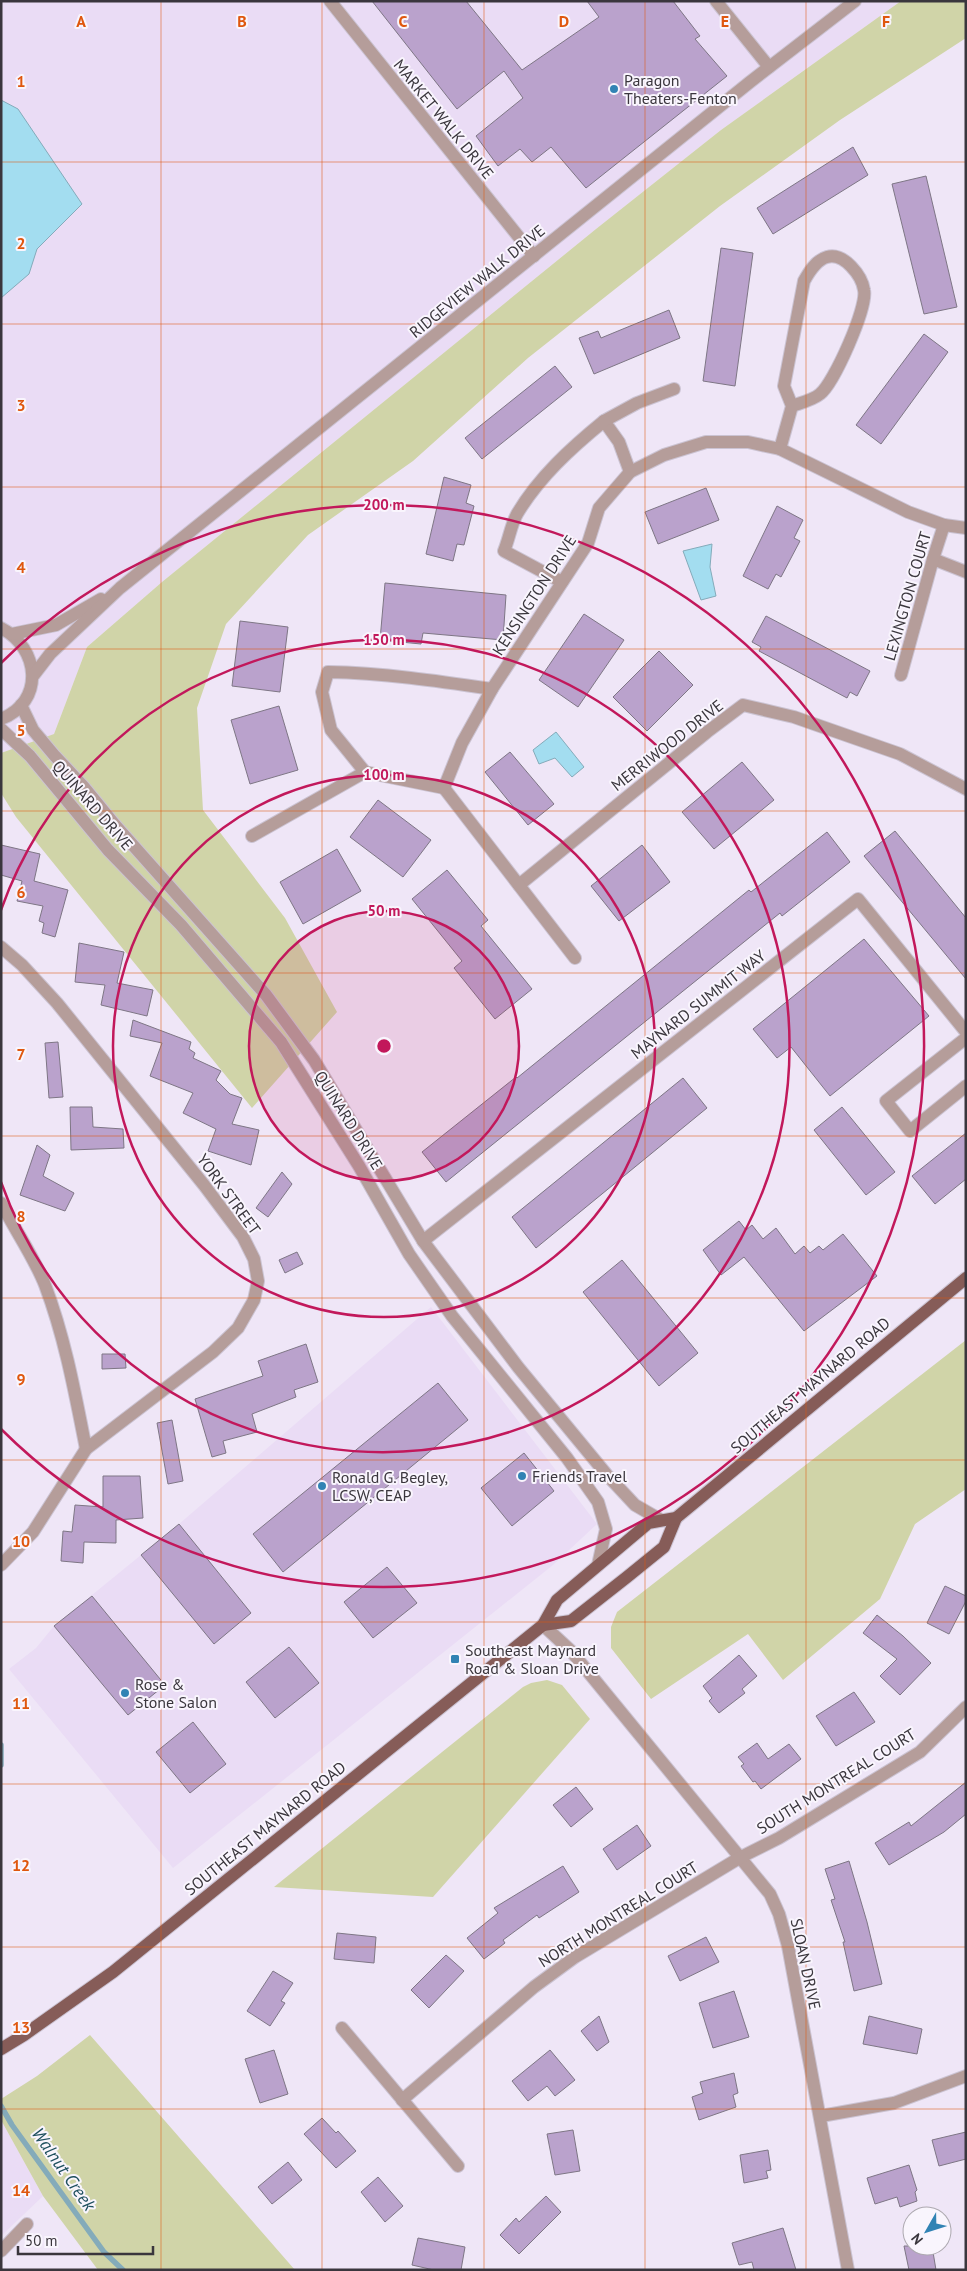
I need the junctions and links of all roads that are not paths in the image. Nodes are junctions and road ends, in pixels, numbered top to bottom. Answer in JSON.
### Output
{"nodes":[{"id":1,"x":330,"y":1,"type":"edge"},
{"id":2,"x":716,"y":1,"type":"edge"},
{"id":3,"x":855,"y":1,"type":"edge"},
{"id":4,"x":769,"y":68,"type":"junction"},
{"id":5,"x":534,"y":256,"type":"junction"},
{"id":6,"x":674,"y":389,"type":"dead end"},
{"id":7,"x":792,"y":406,"type":"junction"},
{"id":8,"x":604,"y":422,"type":"junction"},
{"id":9,"x":780,"y":449,"type":"junction"},
{"id":10,"x":630,"y":472,"type":"junction"},
{"id":11,"x":944,"y":525,"type":"junction"},
{"id":12,"x":966,"y":528,"type":"edge"},
{"id":13,"x":933,"y":559,"type":"junction"},
{"id":14,"x":966,"y":572,"type":"edge"},
{"id":15,"x":562,"y":582,"type":"junction"},
{"id":16,"x":120,"y":588,"type":"junction"},
{"id":17,"x":7,"y":631,"type":"edge"},
{"id":18,"x":901,"y":675,"type":"dead end"},
{"id":19,"x":33,"y":676,"type":"junction"},
{"id":20,"x":492,"y":689,"type":"junction"},
{"id":21,"x":21,"y":706,"type":"junction"},
{"id":22,"x":1,"y":719,"type":"edge"},
{"id":23,"x":1,"y":729,"type":"edge"},
{"id":24,"x":365,"y":772,"type":"junction"},
{"id":25,"x":444,"y":788,"type":"junction"},
{"id":26,"x":966,"y":789,"type":"edge"},
{"id":27,"x":252,"y":836,"type":"dead end"},
{"id":28,"x":519,"y":885,"type":"junction"},
{"id":29,"x":1,"y":947,"type":"edge"},
{"id":30,"x":576,"y":958,"type":"dead end"},
{"id":31,"x":966,"y":1032,"type":"edge"},
{"id":32,"x":966,"y":1038,"type":"edge"},
{"id":33,"x":966,"y":1086,"type":"edge"},
{"id":34,"x":1,"y":1203,"type":"edge"},
{"id":35,"x":423,"y":1241,"type":"junction"},
{"id":36,"x":966,"y":1278,"type":"edge"},
{"id":37,"x":86,"y":1448,"type":"junction"},
{"id":38,"x":676,"y":1518,"type":"junction"},
{"id":39,"x":661,"y":1520,"type":"junction"},
{"id":40,"x":1,"y":1565,"type":"edge"},
{"id":41,"x":598,"y":1565,"type":"junction"},
{"id":42,"x":543,"y":1625,"type":"junction"},
{"id":43,"x":966,"y":1707,"type":"edge"},
{"id":44,"x":741,"y":1857,"type":"junction"},
{"id":45,"x":342,"y":2028,"type":"dead end"},
{"id":46,"x":1,"y":2049,"type":"edge"},
{"id":47,"x":966,"y":2076,"type":"edge"},
{"id":48,"x":402,"y":2100,"type":"junction"},
{"id":49,"x":821,"y":2116,"type":"junction"},
{"id":50,"x":458,"y":2166,"type":"dead end"},
{"id":51,"x":27,"y":2224,"type":"dead end"},
{"id":52,"x":1,"y":2251,"type":"edge"},
{"id":53,"x":848,"y":2270,"type":"edge"}],
"edges":[{"from":1,"to":5,"type":"street","name":"MARKET WALK DRIVE"},
{"from":2,"to":4,"type":"street"},
{"from":3,"to":4,"type":"street","name":"RIDGEVIEW WALK DRIVE"},
{"from":4,"to":5,"type":"street","name":"RIDGEVIEW WALK DRIVE"},
{"from":5,"to":16,"type":"street","name":"RIDGEVIEW WALK DRIVE"},
{"from":6,"to":8,"type":"street"},
{"from":7,"to":7,"type":"street"},
{"from":7,"to":9,"type":"street"},
{"from":8,"to":10,"type":"street"},
{"from":8,"to":15,"type":"street"},
{"from":9,"to":10,"type":"street","name":"KENSINGTON DRIVE"},
{"from":9,"to":11,"type":"street","name":"KENSINGTON DRIVE"},
{"from":10,"to":15,"type":"street","name":"KENSINGTON DRIVE"},
{"from":11,"to":12,"type":"street","name":"KENSINGTON DRIVE"},
{"from":11,"to":13,"type":"street","name":"LEXINGTON COURT"},
{"from":13,"to":14,"type":"street"},
{"from":13,"to":18,"type":"street","name":"LEXINGTON COURT"},
{"from":15,"to":20,"type":"street","name":"KENSINGTON DRIVE"},
{"from":16,"to":17,"type":"street","name":"RIDGEVIEW WALK DRIVE"},
{"from":16,"to":19,"type":"street","name":"RIDGEVIEW WALK DRIVE"},
{"from":17,"to":19,"type":"street"},
{"from":19,"to":21,"type":"street"},
{"from":20,"to":24,"type":"street"},
{"from":20,"to":25,"type":"street","name":"KENSINGTON DRIVE"},
{"from":21,"to":22,"type":"street"},
{"from":21,"to":35,"type":"street","name":"QUINARD DRIVE"},
{"from":23,"to":41,"type":"street","name":"QUINARD DRIVE"},
{"from":24,"to":25,"type":"street"},
{"from":24,"to":27,"type":"street"},
{"from":25,"to":28,"type":"street"},
{"from":26,"to":28,"type":"street","name":"MERRIWOOD DRIVE"},
{"from":28,"to":30,"type":"street"},
{"from":29,"to":37,"type":"street","name":"YORK STREET"},
{"from":31,"to":35,"type":"street","name":"MAYNARD SUMMIT WAY"},
{"from":32,"to":33,"type":"street"},
{"from":34,"to":37,"type":"street"},
{"from":35,"to":39,"type":"street","name":"QUINARD DRIVE"},
{"from":36,"to":38,"type":"main road","name":"SOUTHEAST MAYNARD ROAD"},
{"from":37,"to":40,"type":"street","name":"YORK STREET"},
{"from":38,"to":39,"type":"main road","name":"SOUTHEAST MAYNARD ROAD"},
{"from":38,"to":42,"type":"main road","name":"SOUTHEAST MAYNARD ROAD"},
{"from":39,"to":41,"type":"main road","name":"SOUTHEAST MAYNARD ROAD"},
{"from":41,"to":42,"type":"main road","name":"SOUTHEAST MAYNARD ROAD"},
{"from":42,"to":44,"type":"street","name":"SLOAN DRIVE"},
{"from":42,"to":46,"type":"main road","name":"SOUTHEAST MAYNARD ROAD"},
{"from":43,"to":44,"type":"street","name":"SOUTH MONTREAL COURT"},
{"from":44,"to":48,"type":"street","name":"NORTH MONTREAL COURT"},
{"from":44,"to":49,"type":"street","name":"SLOAN DRIVE"},
{"from":45,"to":48,"type":"street"},
{"from":47,"to":49,"type":"street"},
{"from":48,"to":50,"type":"street"},
{"from":49,"to":53,"type":"street","name":"SLOAN DRIVE"},
{"from":51,"to":52,"type":"street"}]}
